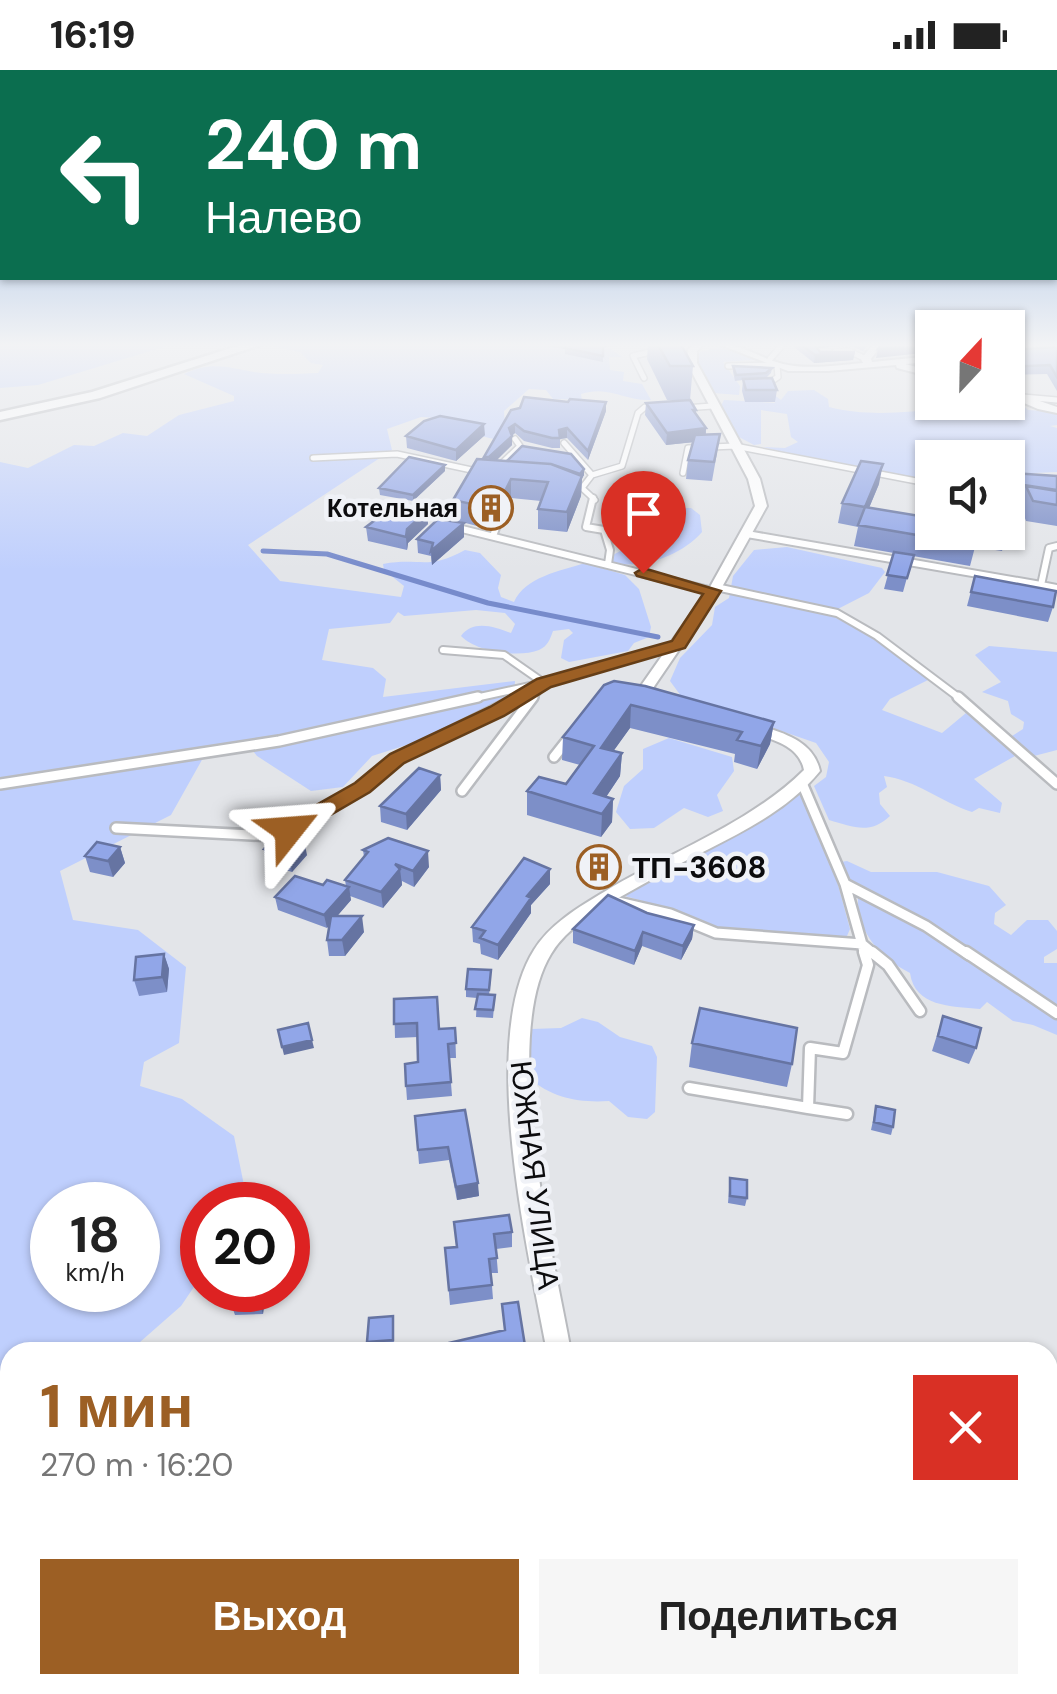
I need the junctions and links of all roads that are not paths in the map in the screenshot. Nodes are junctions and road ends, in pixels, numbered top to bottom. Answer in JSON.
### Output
{"nodes":[{"id":1,"x":636,"y":419,"type":"edge"},
{"id":2,"x":719,"y":419,"type":"edge"},
{"id":3,"x":515,"y":439,"type":"edge"},
{"id":4,"x":564,"y":443,"type":"edge"},
{"id":5,"x":520,"y":446,"type":"junction"},
{"id":6,"x":735,"y":446,"type":"junction"},
{"id":7,"x":531,"y":450,"type":"edge"},
{"id":8,"x":564,"y":454,"type":"edge"},
{"id":9,"x":575,"y":454,"type":"junction"},
{"id":10,"x":313,"y":458,"type":"dead end"},
{"id":11,"x":492,"y":473,"type":"junction"},
{"id":12,"x":684,"y":473,"type":"edge"},
{"id":13,"x":511,"y":474,"type":"edge"},
{"id":14,"x":592,"y":475,"type":"junction"},
{"id":15,"x":567,"y":480,"type":"edge"},
{"id":16,"x":915,"y":481,"type":"edge"},
{"id":17,"x":582,"y":488,"type":"junction"},
{"id":18,"x":1025,"y":499,"type":"edge"},
{"id":19,"x":1057,"y":505,"type":"edge"},
{"id":20,"x":499,"y":520,"type":"dead end"},
{"id":21,"x":444,"y":525,"type":"edge"},
{"id":22,"x":747,"y":534,"type":"junction"},
{"id":23,"x":493,"y":536,"type":"junction"},
{"id":24,"x":1057,"y":546,"type":"edge"},
{"id":25,"x":608,"y":564,"type":"junction"},
{"id":26,"x":1041,"y":585,"type":"junction"},
{"id":27,"x":1057,"y":588,"type":"edge"},
{"id":28,"x":714,"y":589,"type":"junction"},
{"id":29,"x":678,"y":644,"type":"junction"},
{"id":30,"x":443,"y":650,"type":"dead end"},
{"id":31,"x":656,"y":673,"type":"junction"},
{"id":32,"x":544,"y":683,"type":"junction"},
{"id":33,"x":632,"y":687,"type":"edge"},
{"id":34,"x":677,"y":702,"type":"edge"},
{"id":35,"x":741,"y":724,"type":"edge"},
{"id":36,"x":576,"y":728,"type":"edge"},
{"id":37,"x":554,"y":757,"type":"dead end"},
{"id":38,"x":802,"y":783,"type":"junction"},
{"id":39,"x":0,"y":784,"type":"edge"},
{"id":40,"x":1057,"y":784,"type":"edge"},
{"id":41,"x":462,"y":792,"type":"dead end"},
{"id":42,"x":116,"y":828,"type":"dead end"},
{"id":43,"x":845,"y":884,"type":"junction"},
{"id":44,"x":606,"y":900,"type":"junction"},
{"id":45,"x":862,"y":944,"type":"junction"},
{"id":46,"x":920,"y":1011,"type":"dead end"},
{"id":47,"x":1057,"y":1013,"type":"edge"},
{"id":48,"x":689,"y":1088,"type":"dead end"},
{"id":49,"x":808,"y":1108,"type":"junction"},
{"id":50,"x":847,"y":1114,"type":"dead end"},
{"id":51,"x":558,"y":1342,"type":"edge"}],
"edges":[{"from":1,"to":14,"type":"lane"},
{"from":2,"to":6,"type":"street"},
{"from":3,"to":5,"type":"lane"},
{"from":4,"to":9,"type":"lane"},
{"from":5,"to":7,"type":"lane"},
{"from":5,"to":11,"type":"lane"},
{"from":6,"to":12,"type":"lane"},
{"from":6,"to":16,"type":"lane"},
{"from":6,"to":22,"type":"street"},
{"from":8,"to":9,"type":"lane"},
{"from":9,"to":14,"type":"lane"},
{"from":10,"to":11,"type":"lane"},
{"from":11,"to":13,"type":"lane"},
{"from":14,"to":17,"type":"lane"},
{"from":15,"to":17,"type":"lane"},
{"from":17,"to":25,"type":"lane"},
{"from":18,"to":19,"type":"lane"},
{"from":20,"to":23,"type":"lane"},
{"from":21,"to":23,"type":"lane"},
{"from":22,"to":26,"type":"lane"},
{"from":22,"to":28,"type":"street"},
{"from":23,"to":25,"type":"lane"},
{"from":24,"to":26,"type":"lane"},
{"from":25,"to":28,"type":"lane"},
{"from":26,"to":27,"type":"lane"},
{"from":28,"to":29,"type":"street"},
{"from":28,"to":40,"type":"lane"},
{"from":29,"to":31,"type":"street"},
{"from":29,"to":32,"type":"lane"},
{"from":30,"to":32,"type":"lane"},
{"from":31,"to":33,"type":"lane"},
{"from":31,"to":34,"type":"street"},
{"from":32,"to":39,"type":"lane"},
{"from":32,"to":41,"type":"lane"},
{"from":32,"to":42,"type":"lane"},
{"from":35,"to":38,"type":"street"},
{"from":36,"to":37,"type":"lane"},
{"from":38,"to":43,"type":"lane"},
{"from":38,"to":44,"type":"street","name":"ЮЖНАЯ УЛИЦА"},
{"from":43,"to":45,"type":"lane"},
{"from":43,"to":47,"type":"lane"},
{"from":44,"to":45,"type":"lane"},
{"from":44,"to":51,"type":"street","name":"ЮЖНАЯ УЛИЦА"},
{"from":45,"to":46,"type":"lane"},
{"from":45,"to":49,"type":"lane"},
{"from":48,"to":49,"type":"lane"},
{"from":49,"to":50,"type":"lane"}]}
